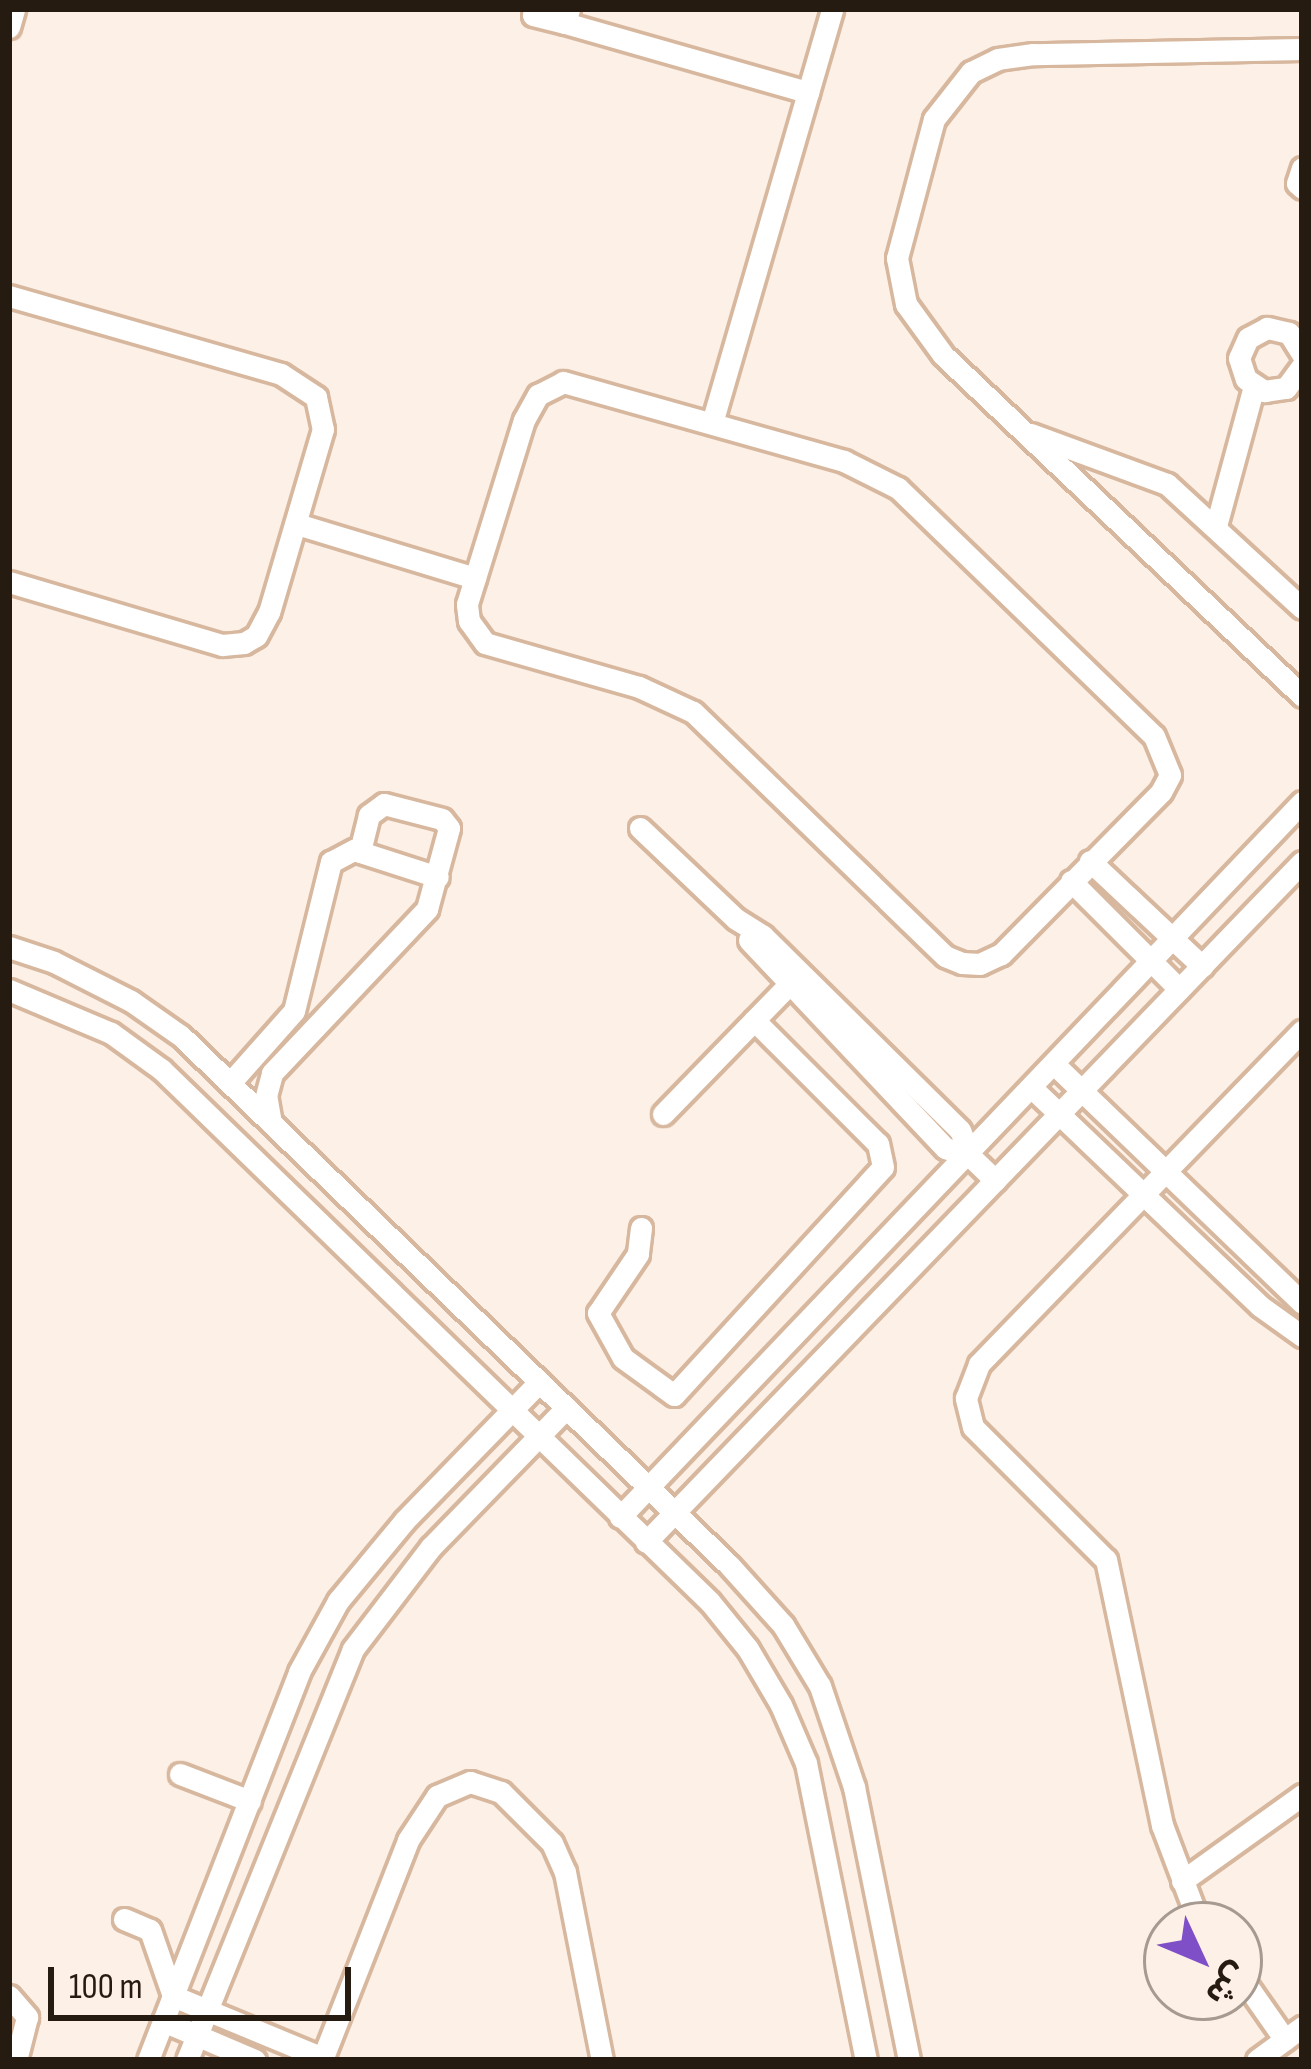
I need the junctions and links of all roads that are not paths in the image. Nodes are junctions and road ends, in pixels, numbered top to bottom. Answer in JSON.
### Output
{"nodes":[{"id":1,"x":14,"y":9,"type":"edge"},
{"id":2,"x":535,"y":9,"type":"edge"},
{"id":3,"x":832,"y":9,"type":"edge"},
{"id":4,"x":567,"y":16,"type":"edge"},
{"id":5,"x":9,"y":27,"type":"edge"},
{"id":6,"x":1302,"y":49,"type":"edge"},
{"id":7,"x":1257,"y":50,"type":"junction"},
{"id":8,"x":1302,"y":63,"type":"edge"},
{"id":9,"x":808,"y":92,"type":"junction"},
{"id":10,"x":1302,"y":168,"type":"edge"},
{"id":11,"x":1302,"y":188,"type":"edge"},
{"id":12,"x":9,"y":296,"type":"edge"},
{"id":13,"x":1302,"y":354,"type":"edge"},
{"id":14,"x":1300,"y":380,"type":"edge"},
{"id":15,"x":1254,"y":386,"type":"junction"},
{"id":16,"x":712,"y":423,"type":"junction"},
{"id":17,"x":1024,"y":431,"type":"junction"},
{"id":18,"x":297,"y":524,"type":"junction"},
{"id":19,"x":1216,"y":526,"type":"junction"},
{"id":20,"x":475,"y":578,"type":"junction"},
{"id":21,"x":9,"y":582,"type":"edge"},
{"id":22,"x":1302,"y":608,"type":"edge"},
{"id":23,"x":1294,"y":688,"type":"edge"},
{"id":24,"x":1302,"y":709,"type":"edge"},
{"id":25,"x":1302,"y":802,"type":"edge"},
{"id":26,"x":640,"y":828,"type":"dead end"},
{"id":27,"x":360,"y":852,"type":"junction"},
{"id":28,"x":1090,"y":861,"type":"junction"},
{"id":29,"x":1302,"y":862,"type":"edge"},
{"id":30,"x":437,"y":877,"type":"junction"},
{"id":31,"x":1071,"y":881,"type":"junction"},
{"id":32,"x":1174,"y":940,"type":"junction"},
{"id":33,"x":9,"y":947,"type":"edge"},
{"id":34,"x":1153,"y":962,"type":"junction"},
{"id":35,"x":1202,"y":966,"type":"junction"},
{"id":36,"x":795,"y":978,"type":"junction"},
{"id":37,"x":1179,"y":989,"type":"junction"},
{"id":38,"x":9,"y":990,"type":"edge"},
{"id":39,"x":298,"y":998,"type":"junction"},
{"id":40,"x":324,"y":1015,"type":"junction"},
{"id":41,"x":754,"y":1020,"type":"junction"},
{"id":42,"x":1302,"y":1031,"type":"edge"},
{"id":43,"x":1054,"y":1065,"type":"junction"},
{"id":44,"x":230,"y":1083,"type":"junction"},
{"id":45,"x":1032,"y":1088,"type":"junction"},
{"id":46,"x":1081,"y":1091,"type":"junction"},
{"id":47,"x":663,"y":1114,"type":"dead end"},
{"id":48,"x":1059,"y":1114,"type":"junction"},
{"id":49,"x":271,"y":1124,"type":"junction"},
{"id":50,"x":970,"y":1156,"type":"junction"},
{"id":51,"x":1164,"y":1173,"type":"junction"},
{"id":52,"x":994,"y":1180,"type":"junction"},
{"id":53,"x":1144,"y":1194,"type":"junction"},
{"id":54,"x":641,"y":1228,"type":"dead end"},
{"id":55,"x":1302,"y":1303,"type":"edge"},
{"id":56,"x":1302,"y":1336,"type":"edge"},
{"id":57,"x":539,"y":1382,"type":"junction"},
{"id":58,"x":566,"y":1408,"type":"junction"},
{"id":59,"x":510,"y":1412,"type":"junction"},
{"id":60,"x":537,"y":1438,"type":"junction"},
{"id":61,"x":649,"y":1488,"type":"junction"},
{"id":62,"x":674,"y":1513,"type":"junction"},
{"id":63,"x":620,"y":1517,"type":"junction"},
{"id":64,"x":646,"y":1542,"type":"junction"},
{"id":65,"x":180,"y":1774,"type":"dead end"},
{"id":66,"x":1302,"y":1795,"type":"edge"},
{"id":67,"x":250,"y":1802,"type":"junction"},
{"id":68,"x":1182,"y":1881,"type":"junction"},
{"id":69,"x":1192,"y":1901,"type":"edge"},
{"id":70,"x":124,"y":1919,"type":"dead end"},
{"id":71,"x":9,"y":1996,"type":"edge"},
{"id":72,"x":173,"y":1996,"type":"junction"},
{"id":73,"x":1263,"y":2001,"type":"edge"},
{"id":74,"x":207,"y":2009,"type":"junction"},
{"id":75,"x":163,"y":2021,"type":"junction"},
{"id":76,"x":1293,"y":2034,"type":"edge"},
{"id":77,"x":197,"y":2036,"type":"junction"},
{"id":78,"x":322,"y":2059,"type":"edge"},
{"id":79,"x":16,"y":2060,"type":"edge"},
{"id":80,"x":148,"y":2060,"type":"edge"},
{"id":81,"x":188,"y":2060,"type":"edge"},
{"id":82,"x":255,"y":2060,"type":"edge"},
{"id":83,"x":602,"y":2060,"type":"edge"},
{"id":84,"x":866,"y":2060,"type":"edge"},
{"id":85,"x":909,"y":2060,"type":"edge"},
{"id":86,"x":1256,"y":2060,"type":"edge"}],
"edges":[{"from":1,"to":5,"type":"street"},
{"from":2,"to":4,"type":"street"},
{"from":3,"to":9,"type":"street"},
{"from":4,"to":9,"type":"street"},
{"from":6,"to":7,"type":"street"},
{"from":7,"to":8,"type":"street"},
{"from":7,"to":17,"type":"street"},
{"from":9,"to":16,"type":"street"},
{"from":10,"to":11,"type":"street"},
{"from":12,"to":18,"type":"street"},
{"from":13,"to":15,"type":"street"},
{"from":14,"to":15,"type":"street"},
{"from":15,"to":19,"type":"street"},
{"from":16,"to":20,"type":"street"},
{"from":16,"to":28,"type":"street"},
{"from":17,"to":19,"type":"street"},
{"from":17,"to":23,"type":"street"},
{"from":18,"to":20,"type":"street"},
{"from":18,"to":21,"type":"street"},
{"from":19,"to":22,"type":"street"},
{"from":20,"to":31,"type":"street"},
{"from":23,"to":24,"type":"street"},
{"from":25,"to":32,"type":"street"},
{"from":26,"to":36,"type":"street"},
{"from":27,"to":30,"type":"street"},
{"from":27,"to":30,"type":"street"},
{"from":27,"to":39,"type":"street"},
{"from":28,"to":31,"type":"street"},
{"from":28,"to":32,"type":"street"},
{"from":29,"to":35,"type":"street"},
{"from":30,"to":40,"type":"street"},
{"from":31,"to":34,"type":"street"},
{"from":32,"to":34,"type":"street"},
{"from":32,"to":35,"type":"street"},
{"from":33,"to":44,"type":"street"},
{"from":34,"to":37,"type":"street"},
{"from":34,"to":43,"type":"street"},
{"from":35,"to":37,"type":"street"},
{"from":36,"to":41,"type":"street"},
{"from":36,"to":50,"type":"street"},
{"from":37,"to":46,"type":"street"},
{"from":38,"to":59,"type":"street"},
{"from":39,"to":40,"type":"street"},
{"from":39,"to":44,"type":"street"},
{"from":40,"to":49,"type":"street"},
{"from":41,"to":47,"type":"street"},
{"from":41,"to":54,"type":"street"},
{"from":42,"to":51,"type":"street"},
{"from":43,"to":45,"type":"street"},
{"from":43,"to":46,"type":"street"},
{"from":44,"to":49,"type":"street"},
{"from":45,"to":48,"type":"street"},
{"from":45,"to":50,"type":"street"},
{"from":46,"to":48,"type":"street"},
{"from":46,"to":51,"type":"street"},
{"from":48,"to":52,"type":"street"},
{"from":48,"to":53,"type":"street"},
{"from":49,"to":57,"type":"street"},
{"from":50,"to":52,"type":"street"},
{"from":50,"to":61,"type":"street"},
{"from":51,"to":53,"type":"street"},
{"from":51,"to":55,"type":"street"},
{"from":52,"to":62,"type":"street"},
{"from":53,"to":56,"type":"street"},
{"from":53,"to":68,"type":"street"},
{"from":57,"to":58,"type":"street"},
{"from":57,"to":59,"type":"street"},
{"from":58,"to":60,"type":"street"},
{"from":58,"to":61,"type":"street"},
{"from":59,"to":60,"type":"street"},
{"from":59,"to":67,"type":"street"},
{"from":60,"to":63,"type":"street"},
{"from":60,"to":74,"type":"street"},
{"from":61,"to":62,"type":"street"},
{"from":61,"to":63,"type":"street"},
{"from":62,"to":64,"type":"street"},
{"from":62,"to":85,"type":"street"},
{"from":63,"to":64,"type":"street"},
{"from":64,"to":84,"type":"street"},
{"from":65,"to":67,"type":"street"},
{"from":66,"to":68,"type":"street"},
{"from":67,"to":72,"type":"street"},
{"from":68,"to":69,"type":"street"},
{"from":70,"to":72,"type":"street"},
{"from":71,"to":79,"type":"street"},
{"from":72,"to":74,"type":"street"},
{"from":72,"to":75,"type":"street"},
{"from":73,"to":76,"type":"street"},
{"from":74,"to":77,"type":"street"},
{"from":74,"to":78,"type":"street"},
{"from":75,"to":77,"type":"street"},
{"from":75,"to":80,"type":"street"},
{"from":76,"to":86,"type":"street"},
{"from":77,"to":81,"type":"street"},
{"from":77,"to":82,"type":"street"},
{"from":78,"to":83,"type":"street"}]}
